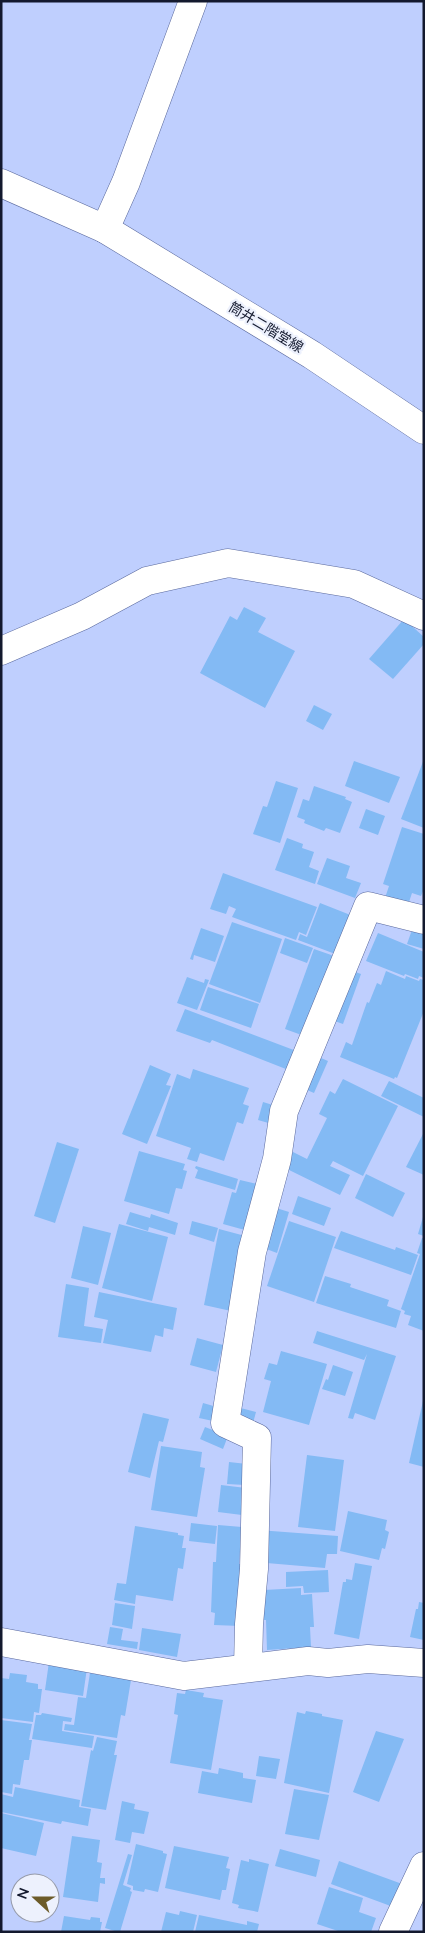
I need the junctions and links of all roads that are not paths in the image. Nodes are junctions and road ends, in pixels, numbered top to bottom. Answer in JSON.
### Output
{"nodes":[{"id":1,"x":193,"y":1,"type":"edge"},
{"id":2,"x":1,"y":183,"type":"edge"},
{"id":3,"x":105,"y":229,"type":"junction"},
{"id":4,"x":424,"y":430,"type":"edge"},
{"id":5,"x":424,"y":616,"type":"edge"},
{"id":6,"x":1,"y":651,"type":"edge"},
{"id":7,"x":424,"y":920,"type":"edge"},
{"id":8,"x":1,"y":1642,"type":"edge"},
{"id":9,"x":424,"y":1663,"type":"edge"},
{"id":10,"x":248,"y":1667,"type":"junction"},
{"id":11,"x":424,"y":1866,"type":"edge"},
{"id":12,"x":393,"y":1932,"type":"edge"}],
"edges":[{"from":1,"to":3,"type":"street"},
{"from":2,"to":3,"type":"street","name":"筒井二階堂線"},
{"from":3,"to":4,"type":"street","name":"筒井二階堂線"},
{"from":5,"to":6,"type":"street"},
{"from":7,"to":10,"type":"street"},
{"from":8,"to":10,"type":"street"},
{"from":9,"to":10,"type":"street"},
{"from":11,"to":12,"type":"street"}]}
